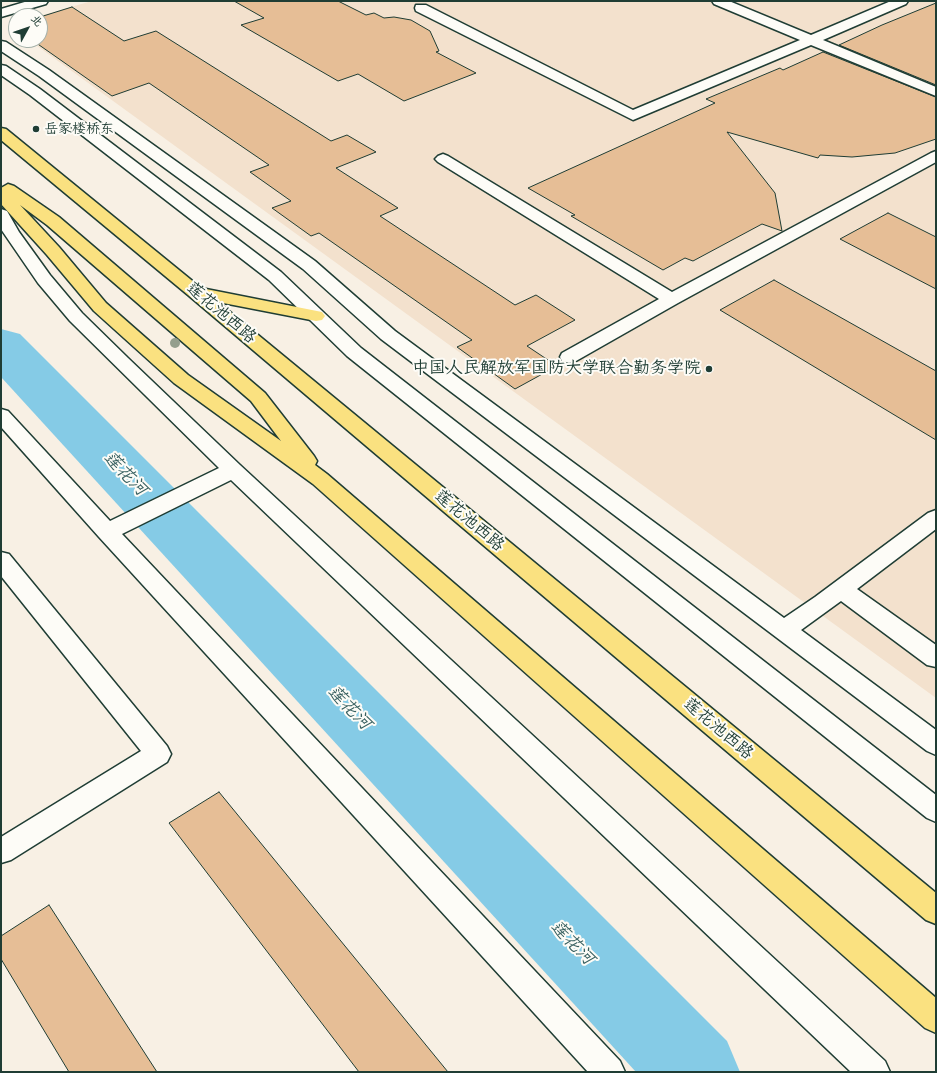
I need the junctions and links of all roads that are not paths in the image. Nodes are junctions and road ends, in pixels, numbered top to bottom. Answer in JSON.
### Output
{"nodes":[{"id":1,"x":42,"y":1,"type":"edge"},
{"id":2,"x":718,"y":1,"type":"edge"},
{"id":3,"x":902,"y":1,"type":"edge"},
{"id":4,"x":421,"y":8,"type":"dead end"},
{"id":5,"x":1,"y":13,"type":"edge"},
{"id":6,"x":812,"y":39,"type":"junction"},
{"id":7,"x":1,"y":45,"type":"edge"},
{"id":8,"x":1,"y":69,"type":"edge"},
{"id":9,"x":936,"y":92,"type":"edge"},
{"id":10,"x":1,"y":132,"type":"edge"},
{"id":11,"x":936,"y":156,"type":"edge"},
{"id":12,"x":443,"y":159,"type":"dead end"},
{"id":13,"x":1,"y":184,"type":"edge"},
{"id":14,"x":1,"y":194,"type":"edge"},
{"id":15,"x":1,"y":214,"type":"edge"},
{"id":16,"x":194,"y":291,"type":"junction"},
{"id":17,"x":672,"y":300,"type":"junction"},
{"id":18,"x":333,"y":308,"type":"junction"},
{"id":19,"x":569,"y":356,"type":"dead end"},
{"id":20,"x":1,"y":415,"type":"edge"},
{"id":21,"x":233,"y":470,"type":"junction"},
{"id":22,"x":320,"y":479,"type":"junction"},
{"id":23,"x":936,"y":518,"type":"edge"},
{"id":24,"x":107,"y":532,"type":"junction"},
{"id":25,"x":1,"y":560,"type":"edge"},
{"id":26,"x":842,"y":590,"type":"junction"},
{"id":27,"x":783,"y":630,"type":"junction"},
{"id":28,"x":936,"y":658,"type":"edge"},
{"id":29,"x":936,"y":744,"type":"edge"},
{"id":30,"x":936,"y":810,"type":"edge"},
{"id":31,"x":1,"y":851,"type":"edge"},
{"id":32,"x":936,"y":911,"type":"edge"},
{"id":33,"x":936,"y":1018,"type":"edge"},
{"id":34,"x":610,"y":1072,"type":"edge"},
{"id":35,"x":874,"y":1072,"type":"edge"}],
"edges":[{"from":1,"to":5,"type":"street"},
{"from":2,"to":6,"type":"street"},
{"from":3,"to":6,"type":"street"},
{"from":4,"to":6,"type":"street"},
{"from":6,"to":9,"type":"street"},
{"from":7,"to":18,"type":"street"},
{"from":8,"to":18,"type":"street"},
{"from":10,"to":16,"type":"highway","name":"莲花池西路"},
{"from":11,"to":17,"type":"street"},
{"from":12,"to":17,"type":"street"},
{"from":13,"to":22,"type":"highway"},
{"from":14,"to":22,"type":"highway"},
{"from":15,"to":21,"type":"street"},
{"from":16,"to":18,"type":"highway"},
{"from":16,"to":32,"type":"highway","name":"莲花池西路"},
{"from":17,"to":19,"type":"street"},
{"from":18,"to":27,"type":"street"},
{"from":18,"to":30,"type":"street"},
{"from":20,"to":24,"type":"street"},
{"from":21,"to":24,"type":"street"},
{"from":21,"to":35,"type":"street"},
{"from":22,"to":33,"type":"highway"},
{"from":23,"to":26,"type":"street"},
{"from":24,"to":34,"type":"street"},
{"from":25,"to":31,"type":"street"},
{"from":26,"to":27,"type":"street"},
{"from":26,"to":28,"type":"street"},
{"from":27,"to":29,"type":"street"}]}
